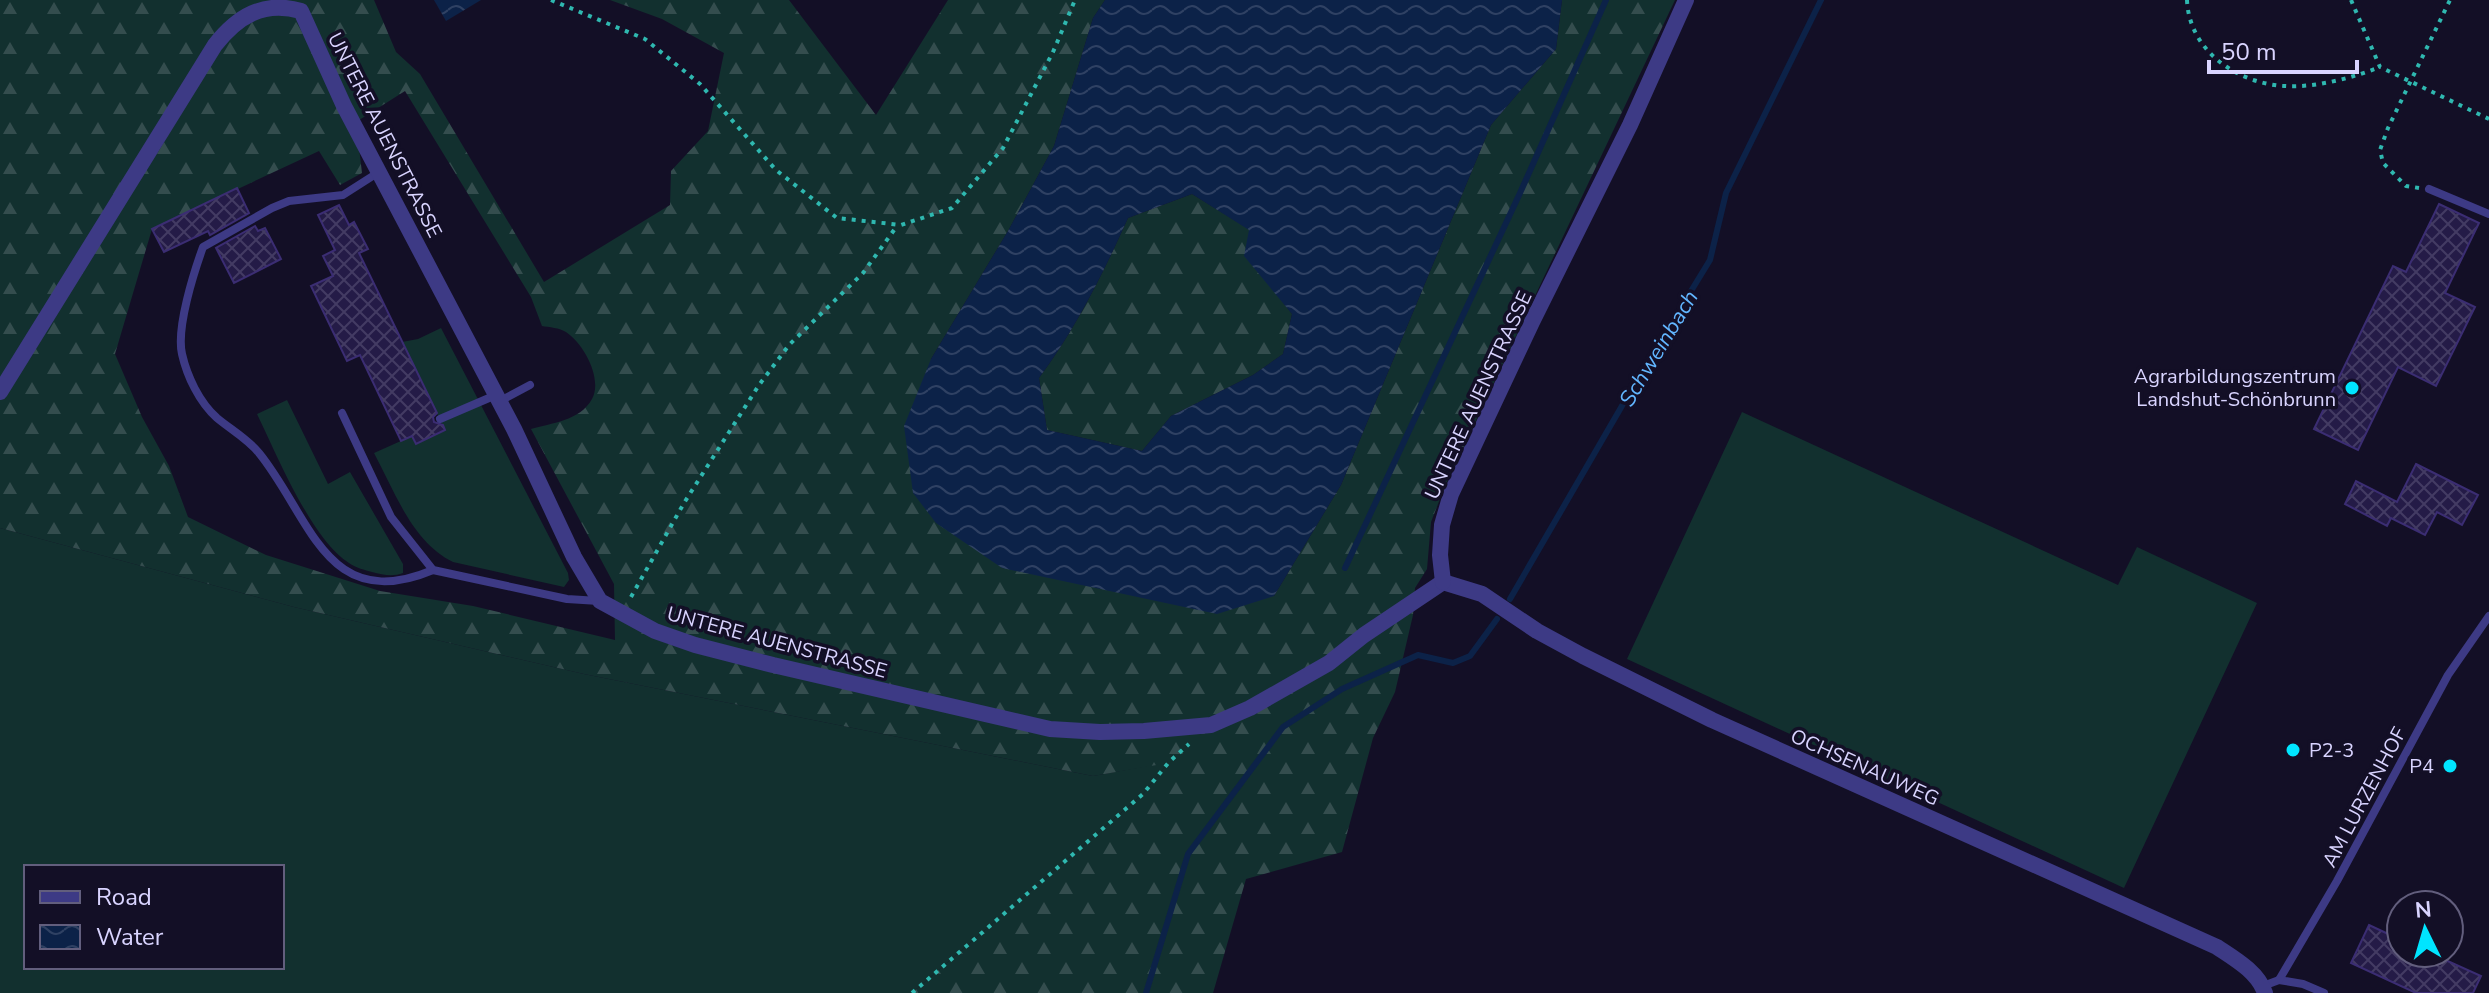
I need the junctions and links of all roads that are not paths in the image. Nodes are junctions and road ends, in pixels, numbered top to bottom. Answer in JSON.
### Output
{"nodes":[{"id":1,"x":1686,"y":0,"type":"edge"},
{"id":2,"x":379,"y":172,"type":"junction"},
{"id":3,"x":2429,"y":189,"type":"road end"},
{"id":4,"x":2489,"y":214,"type":"edge"},
{"id":5,"x":530,"y":385,"type":"dead end"},
{"id":6,"x":0,"y":392,"type":"edge"},
{"id":7,"x":498,"y":398,"type":"junction"},
{"id":8,"x":342,"y":413,"type":"dead end"},
{"id":9,"x":440,"y":419,"type":"dead end"},
{"id":10,"x":433,"y":570,"type":"junction"},
{"id":11,"x":1443,"y":582,"type":"junction"},
{"id":12,"x":600,"y":601,"type":"junction"},
{"id":13,"x":2489,"y":616,"type":"edge"},
{"id":14,"x":2269,"y":986,"type":"edge"},
{"id":15,"x":2324,"y":993,"type":"edge"}],
"edges":[{"from":1,"to":11,"type":"street","name":"UNTERE AUENSTRASSE"},
{"from":2,"to":6,"type":"street","name":"UNTERE AUENSTRASSE"},
{"from":2,"to":7,"type":"street","name":"UNTERE AUENSTRASSE"},
{"from":2,"to":10,"type":"lane"},
{"from":3,"to":4,"type":"lane"},
{"from":5,"to":7,"type":"lane"},
{"from":7,"to":9,"type":"lane"},
{"from":7,"to":12,"type":"street","name":"UNTERE AUENSTRASSE"},
{"from":8,"to":10,"type":"lane"},
{"from":10,"to":12,"type":"lane"},
{"from":11,"to":12,"type":"street","name":"UNTERE AUENSTRASSE"},
{"from":11,"to":14,"type":"street","name":"OCHSENAUWEG"},
{"from":13,"to":14,"type":"lane","name":"AM LURZENHOF"},
{"from":14,"to":15,"type":"lane"}]}
